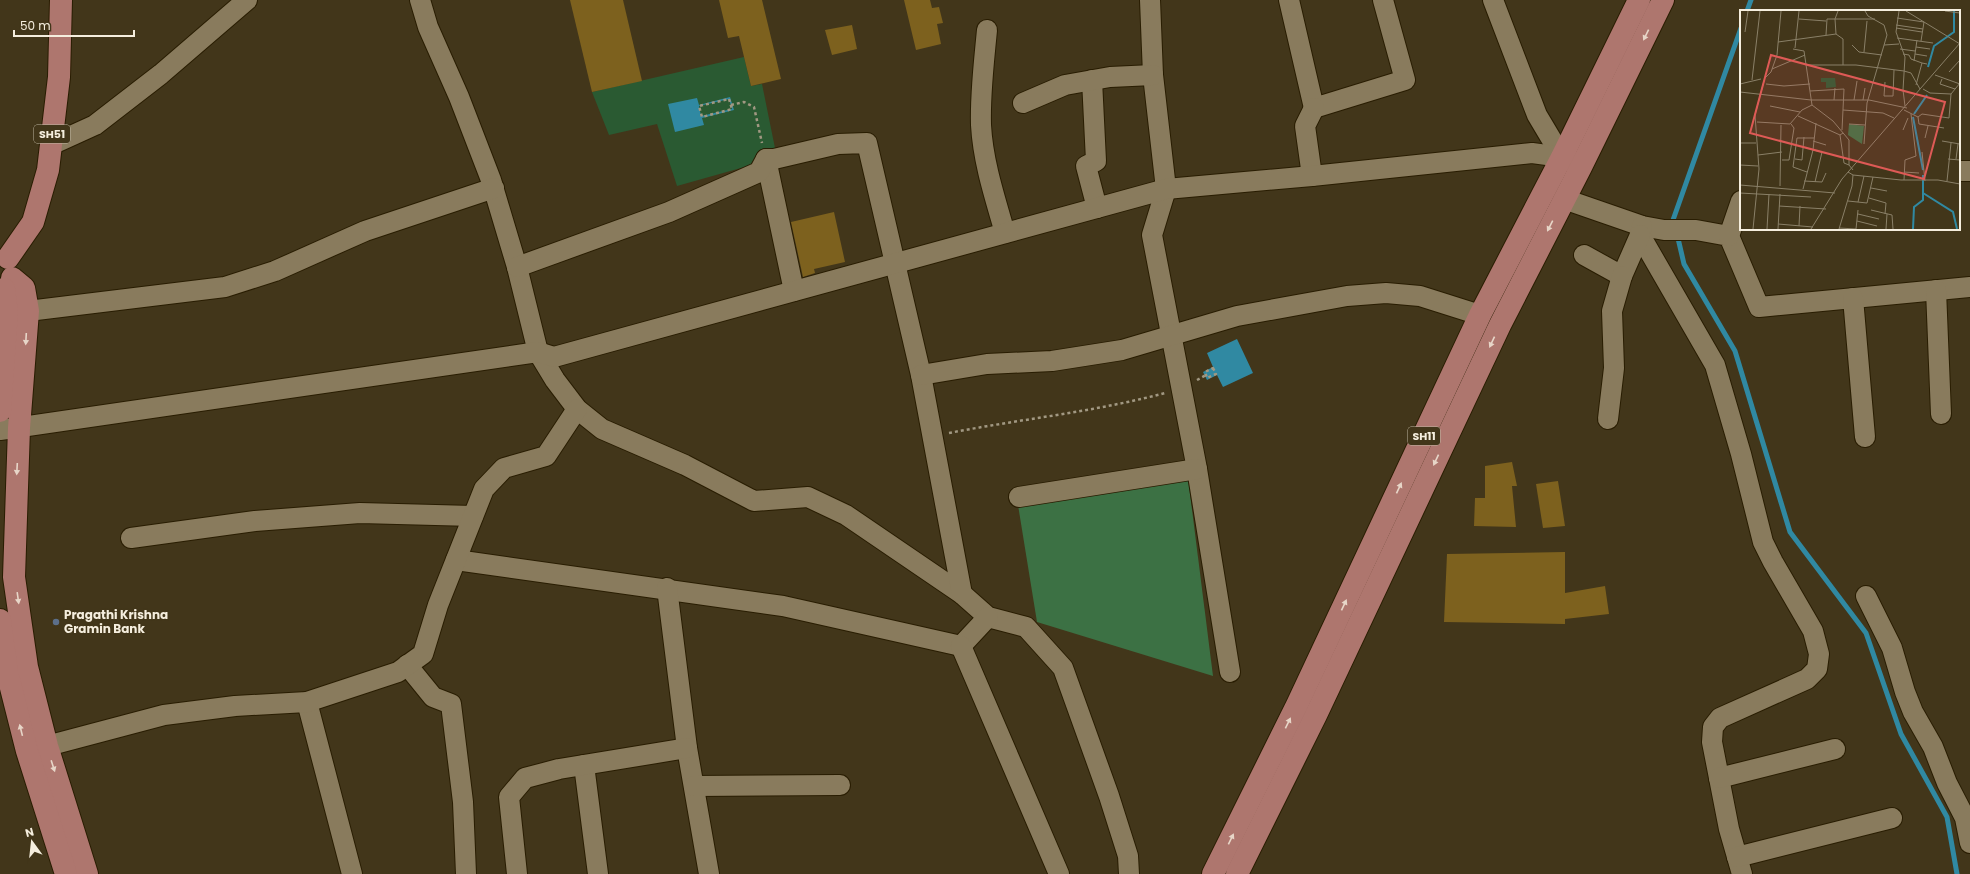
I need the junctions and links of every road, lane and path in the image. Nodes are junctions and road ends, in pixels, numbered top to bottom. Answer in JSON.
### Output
{"nodes":[{"id":1,"x":61,"y":0,"type":"edge"},
{"id":2,"x":247,"y":0,"type":"edge"},
{"id":3,"x":420,"y":0,"type":"edge"},
{"id":4,"x":1150,"y":0,"type":"edge"},
{"id":5,"x":1289,"y":0,"type":"edge"},
{"id":6,"x":1383,"y":0,"type":"edge"},
{"id":7,"x":1493,"y":0,"type":"edge"},
{"id":8,"x":1639,"y":0,"type":"edge"},
{"id":9,"x":1663,"y":0,"type":"edge"},
{"id":10,"x":987,"y":30,"type":"dead end"},
{"id":11,"x":1153,"y":76,"type":"junction"},
{"id":12,"x":1092,"y":80,"type":"junction"},
{"id":13,"x":1023,"y":103,"type":"dead end"},
{"id":14,"x":731,"y":105,"type":"junction"},
{"id":15,"x":1314,"y":108,"type":"junction"},
{"id":16,"x":51,"y":145,"type":"junction"},
{"id":17,"x":1562,"y":157,"type":"junction"},
{"id":18,"x":766,"y":159,"type":"junction"},
{"id":19,"x":1581,"y":167,"type":"junction"},
{"id":20,"x":1970,"y":171,"type":"edge"},
{"id":21,"x":1960,"y":172,"type":"edge"},
{"id":22,"x":1312,"y":176,"type":"junction"},
{"id":23,"x":494,"y":188,"type":"junction"},
{"id":24,"x":1166,"y":189,"type":"junction"},
{"id":25,"x":1564,"y":199,"type":"junction"},
{"id":26,"x":1740,"y":204,"type":"edge"},
{"id":27,"x":1097,"y":208,"type":"junction"},
{"id":28,"x":1641,"y":230,"type":"junction"},
{"id":29,"x":1005,"y":233,"type":"junction"},
{"id":30,"x":1729,"y":236,"type":"junction"},
{"id":31,"x":1584,"y":255,"type":"dead end"},
{"id":32,"x":896,"y":264,"type":"junction"},
{"id":33,"x":517,"y":267,"type":"junction"},
{"id":34,"x":5,"y":274,"type":"edge"},
{"id":35,"x":1622,"y":276,"type":"junction"},
{"id":36,"x":1970,"y":287,"type":"edge"},
{"id":37,"x":1936,"y":290,"type":"junction"},
{"id":38,"x":794,"y":291,"type":"junction"},
{"id":39,"x":1853,"y":298,"type":"junction"},
{"id":40,"x":28,"y":311,"type":"junction"},
{"id":41,"x":1480,"y":315,"type":"junction"},
{"id":42,"x":1171,"y":335,"type":"junction"},
{"id":43,"x":538,"y":352,"type":"junction"},
{"id":44,"x":920,"y":375,"type":"junction"},
{"id":45,"x":1206,"y":375,"type":"junction"},
{"id":46,"x":1181,"y":389,"type":"junction"},
{"id":47,"x":577,"y":409,"type":"junction"},
{"id":48,"x":0,"y":411,"type":"edge"},
{"id":49,"x":1941,"y":414,"type":"dead end"},
{"id":50,"x":1608,"y":419,"type":"dead end"},
{"id":51,"x":9,"y":429,"type":"edge"},
{"id":52,"x":933,"y":436,"type":"junction"},
{"id":53,"x":1865,"y":437,"type":"dead end"},
{"id":54,"x":1197,"y":468,"type":"junction"},
{"id":55,"x":1019,"y":498,"type":"dead end"},
{"id":56,"x":473,"y":516,"type":"junction"},
{"id":57,"x":132,"y":538,"type":"dead end"},
{"id":58,"x":456,"y":560,"type":"junction"},
{"id":59,"x":667,"y":588,"type":"junction"},
{"id":60,"x":962,"y":594,"type":"junction"},
{"id":61,"x":1866,"y":596,"type":"dead end"},
{"id":62,"x":988,"y":617,"type":"junction"},
{"id":63,"x":0,"y":620,"type":"edge"},
{"id":64,"x":961,"y":646,"type":"junction"},
{"id":65,"x":407,"y":665,"type":"junction"},
{"id":66,"x":1230,"y":672,"type":"dead end"},
{"id":67,"x":308,"y":702,"type":"junction"},
{"id":68,"x":47,"y":746,"type":"junction"},
{"id":69,"x":688,"y":748,"type":"junction"},
{"id":70,"x":1835,"y":749,"type":"dead end"},
{"id":71,"x":584,"y":765,"type":"junction"},
{"id":72,"x":1719,"y":778,"type":"junction"},
{"id":73,"x":840,"y":785,"type":"dead end"},
{"id":74,"x":694,"y":786,"type":"junction"},
{"id":75,"x":1892,"y":818,"type":"dead end"},
{"id":76,"x":1970,"y":843,"type":"edge"},
{"id":77,"x":1739,"y":866,"type":"edge"},
{"id":78,"x":66,"y":874,"type":"edge"},
{"id":79,"x":87,"y":874,"type":"edge"},
{"id":80,"x":352,"y":874,"type":"edge"},
{"id":81,"x":466,"y":874,"type":"edge"},
{"id":82,"x":516,"y":874,"type":"edge"},
{"id":83,"x":598,"y":874,"type":"edge"},
{"id":84,"x":709,"y":874,"type":"edge"},
{"id":85,"x":1059,"y":874,"type":"edge"},
{"id":86,"x":1129,"y":874,"type":"edge"},
{"id":87,"x":1213,"y":874,"type":"edge"},
{"id":88,"x":1237,"y":874,"type":"edge"}],
"edges":[{"from":1,"to":16,"type":"main road","number":"SH51"},
{"from":2,"to":16,"type":"street"},
{"from":3,"to":23,"type":"street"},
{"from":4,"to":11,"type":"street"},
{"from":5,"to":15,"type":"street"},
{"from":6,"to":15,"type":"street"},
{"from":7,"to":17,"type":"street"},
{"from":8,"to":17,"type":"main road","number":"SH11"},
{"from":9,"to":19,"type":"main road","number":"SH11","one_way":true},
{"from":10,"to":29,"type":"street"},
{"from":11,"to":12,"type":"street"},
{"from":11,"to":24,"type":"street"},
{"from":12,"to":13,"type":"street"},
{"from":12,"to":27,"type":"street"},
{"from":14,"to":14,"type":"path"},
{"from":14,"to":18,"type":"path"},
{"from":15,"to":22,"type":"street"},
{"from":16,"to":34,"type":"main road","number":"SH51"},
{"from":17,"to":19,"type":"street"},
{"from":17,"to":22,"type":"street"},
{"from":17,"to":41,"type":"main road","number":"SH11"},
{"from":18,"to":32,"type":"street"},
{"from":18,"to":33,"type":"street"},
{"from":18,"to":38,"type":"street"},
{"from":19,"to":25,"type":"main road","number":"SH11"},
{"from":20,"to":21,"type":"street"},
{"from":22,"to":24,"type":"street"},
{"from":23,"to":33,"type":"street"},
{"from":23,"to":40,"type":"street"},
{"from":24,"to":27,"type":"street"},
{"from":24,"to":42,"type":"street"},
{"from":25,"to":28,"type":"street"},
{"from":25,"to":88,"type":"main road","number":"SH11","one_way":true},
{"from":26,"to":30,"type":"street"},
{"from":27,"to":29,"type":"street"},
{"from":28,"to":30,"type":"street"},
{"from":28,"to":35,"type":"street"},
{"from":28,"to":72,"type":"street"},
{"from":29,"to":32,"type":"street"},
{"from":30,"to":39,"type":"street"},
{"from":31,"to":35,"type":"street"},
{"from":32,"to":38,"type":"street"},
{"from":32,"to":44,"type":"street"},
{"from":33,"to":43,"type":"street"},
{"from":34,"to":40,"type":"main road"},
{"from":34,"to":48,"type":"main road"},
{"from":35,"to":50,"type":"street"},
{"from":36,"to":37,"type":"street"},
{"from":37,"to":39,"type":"street"},
{"from":37,"to":49,"type":"street"},
{"from":38,"to":43,"type":"street"},
{"from":39,"to":53,"type":"street"},
{"from":40,"to":51,"type":"main road","one_way":true},
{"from":41,"to":42,"type":"street"},
{"from":87,"to":41,"type":"main road","number":"SH11","one_way":true},
{"from":42,"to":44,"type":"street"},
{"from":42,"to":46,"type":"street"},
{"from":43,"to":47,"type":"street"},
{"from":43,"to":51,"type":"street"},
{"from":44,"to":52,"type":"street"},
{"from":45,"to":45,"type":"path"},
{"from":45,"to":46,"type":"path"},
{"from":46,"to":52,"type":"path"},
{"from":46,"to":54,"type":"street"},
{"from":47,"to":56,"type":"street"},
{"from":47,"to":60,"type":"street"},
{"from":51,"to":68,"type":"main road","one_way":true},
{"from":52,"to":60,"type":"street"},
{"from":54,"to":55,"type":"street"},
{"from":54,"to":66,"type":"street"},
{"from":56,"to":57,"type":"street"},
{"from":56,"to":58,"type":"street"},
{"from":58,"to":59,"type":"street"},
{"from":58,"to":65,"type":"street"},
{"from":59,"to":64,"type":"street"},
{"from":59,"to":69,"type":"street"},
{"from":60,"to":62,"type":"street"},
{"from":61,"to":76,"type":"street"},
{"from":62,"to":64,"type":"street"},
{"from":62,"to":86,"type":"street"},
{"from":78,"to":63,"type":"main road","one_way":true},
{"from":64,"to":85,"type":"street"},
{"from":65,"to":67,"type":"street"},
{"from":65,"to":81,"type":"street"},
{"from":67,"to":68,"type":"street"},
{"from":67,"to":80,"type":"street"},
{"from":68,"to":79,"type":"main road","one_way":true},
{"from":69,"to":71,"type":"street"},
{"from":69,"to":74,"type":"street"},
{"from":70,"to":72,"type":"street"},
{"from":71,"to":82,"type":"street"},
{"from":71,"to":83,"type":"street"},
{"from":72,"to":77,"type":"street"},
{"from":73,"to":74,"type":"street"},
{"from":74,"to":84,"type":"street"},
{"from":75,"to":77,"type":"street"}]}
